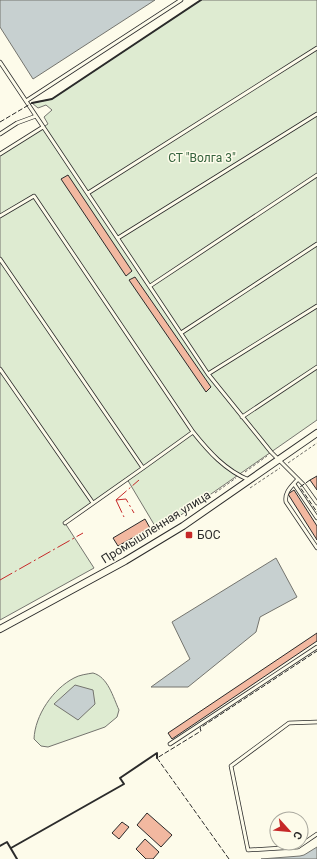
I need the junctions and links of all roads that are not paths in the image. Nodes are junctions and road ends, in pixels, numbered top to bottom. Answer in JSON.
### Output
{"nodes":[{"id":1,"x":181,"y":0,"type":"edge"},
{"id":2,"x":317,"y":48,"type":"edge"},
{"id":3,"x":0,"y":62,"type":"edge"},
{"id":4,"x":26,"y":101,"type":"junction"},
{"id":5,"x":317,"y":114,"type":"edge"},
{"id":6,"x":36,"y":116,"type":"junction"},
{"id":7,"x":44,"y":127,"type":"junction"},
{"id":8,"x":0,"y":134,"type":"edge"},
{"id":9,"x":0,"y":154,"type":"edge"},
{"id":10,"x":317,"y":175,"type":"edge"},
{"id":11,"x":88,"y":193,"type":"junction"},
{"id":12,"x":0,"y":216,"type":"edge"},
{"id":13,"x":118,"y":238,"type":"junction"},
{"id":14,"x":317,"y":244,"type":"edge"},
{"id":15,"x":0,"y":259,"type":"edge"},
{"id":16,"x":150,"y":286,"type":"junction"},
{"id":17,"x":317,"y":306,"type":"edge"},
{"id":18,"x":181,"y":333,"type":"junction"},
{"id":19,"x":317,"y":367,"type":"edge"},
{"id":20,"x":0,"y":369,"type":"edge"},
{"id":21,"x":208,"y":374,"type":"junction"},
{"id":22,"x":242,"y":417,"type":"junction"},
{"id":23,"x":193,"y":432,"type":"junction"},
{"id":24,"x":317,"y":433,"type":"edge"},
{"id":25,"x":279,"y":460,"type":"junction"},
{"id":26,"x":143,"y":468,"type":"junction"},
{"id":27,"x":298,"y":479,"type":"junction"},
{"id":28,"x":250,"y":480,"type":"junction"},
{"id":29,"x":294,"y":484,"type":"junction"},
{"id":30,"x":92,"y":503,"type":"junction"},
{"id":31,"x":317,"y":503,"type":"edge"},
{"id":32,"x":317,"y":518,"type":"edge"},
{"id":33,"x":65,"y":523,"type":"dead end"},
{"id":34,"x":317,"y":548,"type":"edge"},
{"id":35,"x":0,"y":629,"type":"edge"},
{"id":36,"x":317,"y":647,"type":"edge"},
{"id":37,"x":317,"y":722,"type":"edge"},
{"id":38,"x":170,"y":744,"type":"dead end"},
{"id":39,"x":317,"y":834,"type":"edge"}],
"edges":[{"from":1,"to":4,"type":"lane"},
{"from":2,"to":11,"type":"lane"},
{"from":3,"to":4,"type":"lane"},
{"from":4,"to":6,"type":"lane"},
{"from":5,"to":13,"type":"lane"},
{"from":6,"to":7,"type":"lane"},
{"from":6,"to":8,"type":"lane"},
{"from":7,"to":9,"type":"lane"},
{"from":7,"to":11,"type":"lane"},
{"from":10,"to":16,"type":"lane"},
{"from":11,"to":13,"type":"lane"},
{"from":12,"to":23,"type":"lane"},
{"from":13,"to":16,"type":"lane"},
{"from":14,"to":18,"type":"lane"},
{"from":15,"to":26,"type":"lane"},
{"from":16,"to":18,"type":"lane"},
{"from":17,"to":21,"type":"lane"},
{"from":18,"to":21,"type":"lane"},
{"from":19,"to":22,"type":"lane"},
{"from":20,"to":30,"type":"lane"},
{"from":21,"to":22,"type":"lane"},
{"from":22,"to":25,"type":"lane"},
{"from":23,"to":26,"type":"lane"},
{"from":23,"to":28,"type":"lane"},
{"from":24,"to":25,"type":"street","name":"Промышленная улица"},
{"from":25,"to":27,"type":"lane"},
{"from":25,"to":28,"type":"street","name":"Промышленная улица"},
{"from":26,"to":30,"type":"lane"},
{"from":27,"to":29,"type":"lane"},
{"from":27,"to":31,"type":"lane"},
{"from":28,"to":35,"type":"street","name":"Промышленная улица"},
{"from":29,"to":32,"type":"lane"},
{"from":29,"to":34,"type":"lane"},
{"from":30,"to":33,"type":"lane"},
{"from":36,"to":38,"type":"lane"},
{"from":37,"to":39,"type":"lane"}]}
